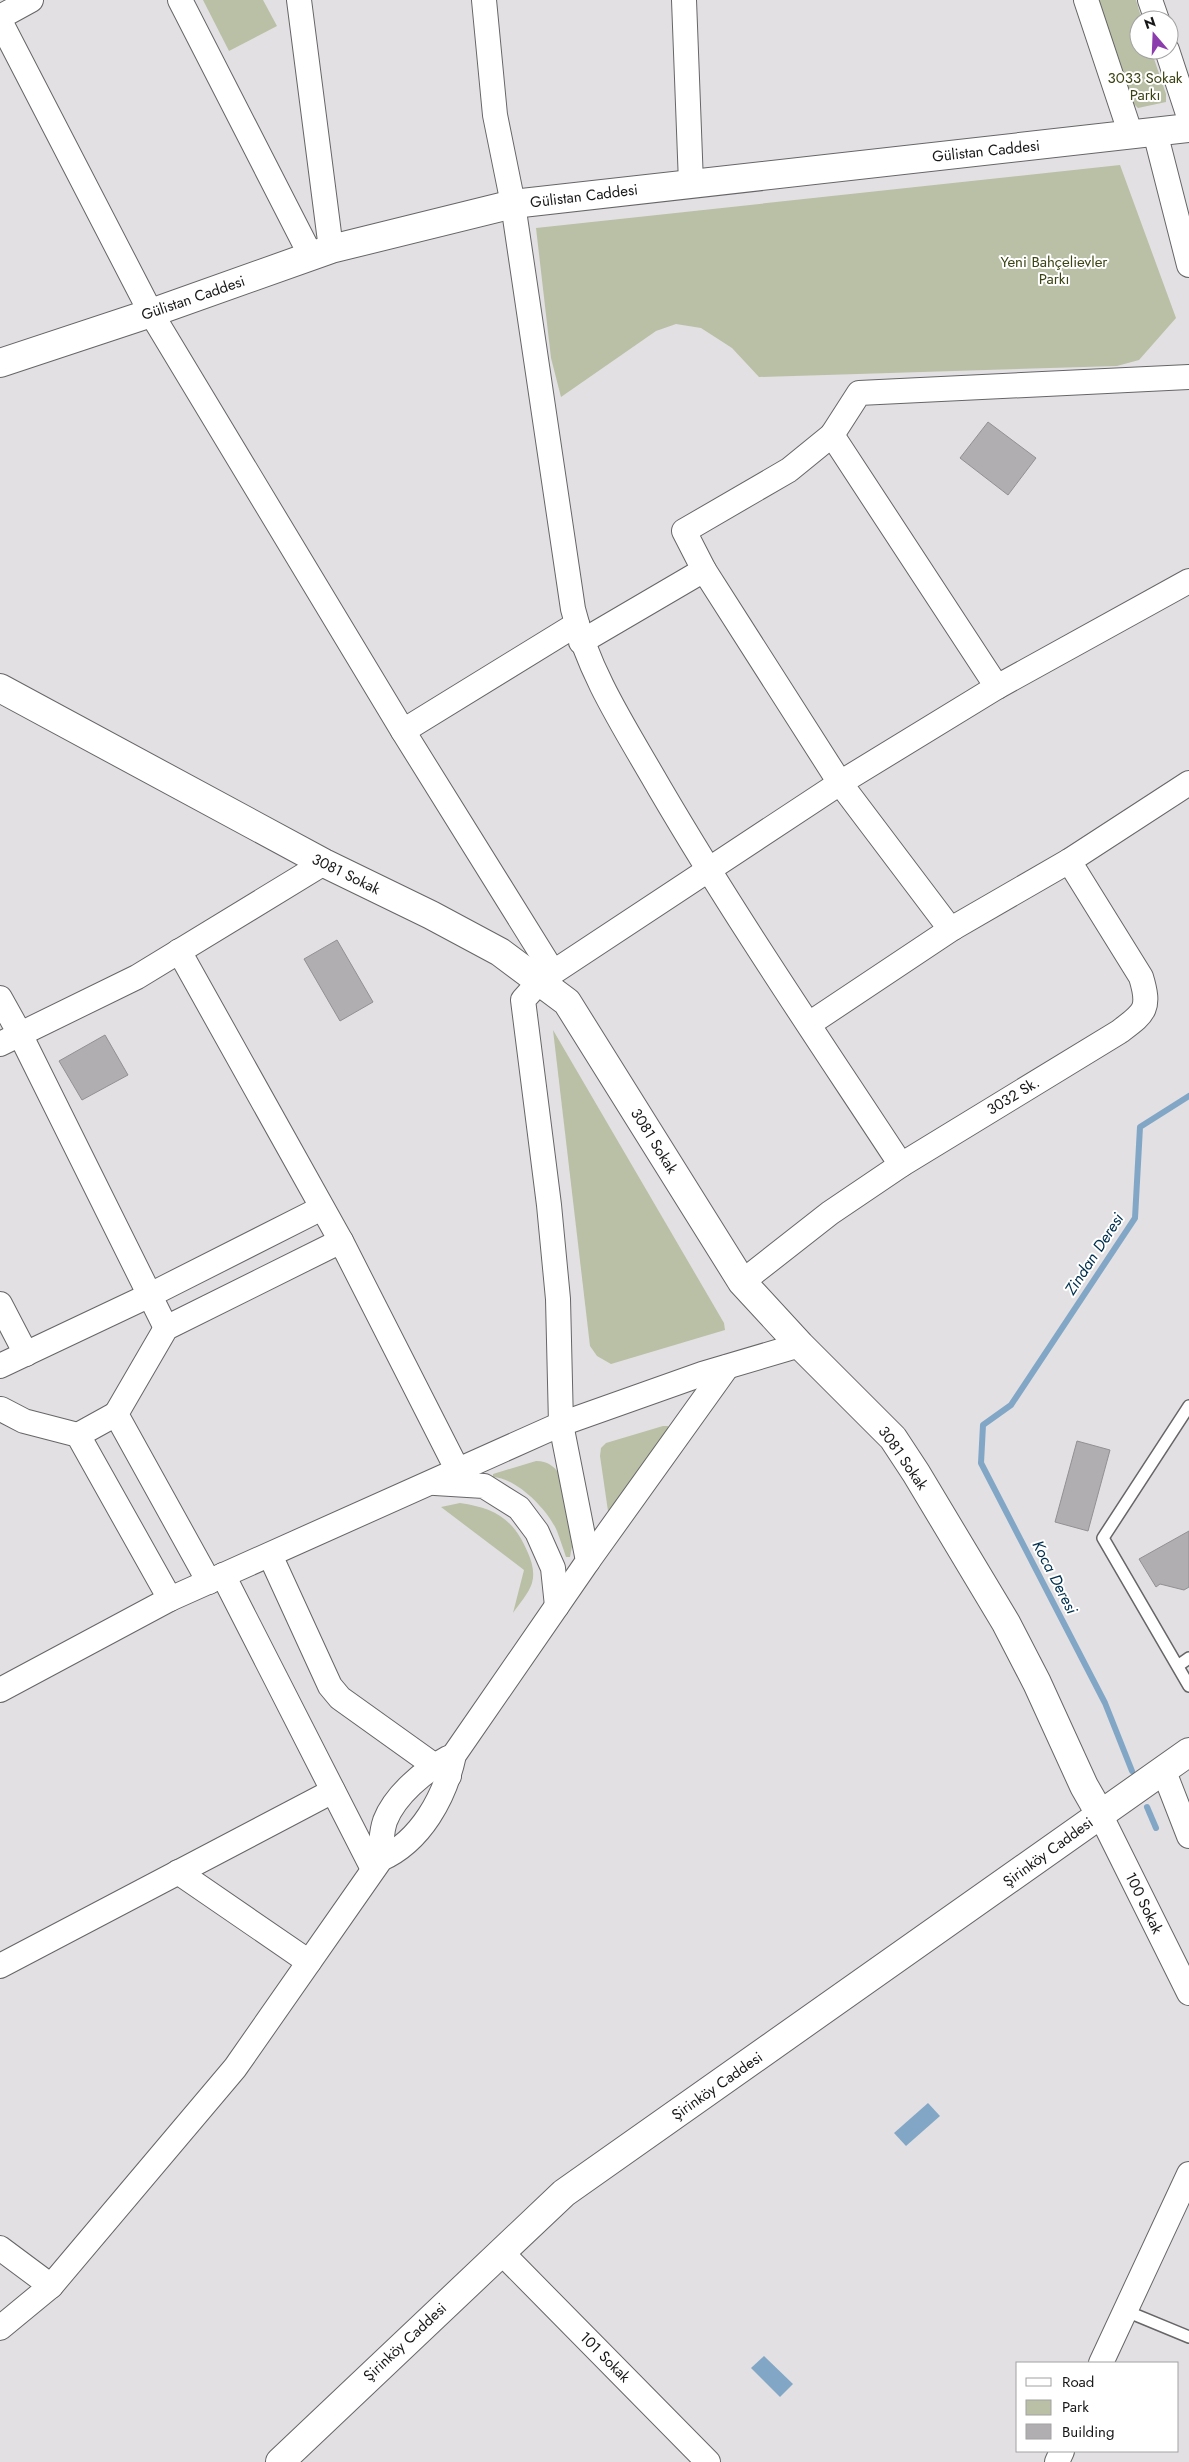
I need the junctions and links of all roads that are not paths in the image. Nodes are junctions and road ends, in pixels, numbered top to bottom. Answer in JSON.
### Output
{"nodes":[{"id":1,"x":32,"y":0,"type":"edge"},
{"id":2,"x":180,"y":0,"type":"edge"},
{"id":3,"x":299,"y":0,"type":"edge"},
{"id":4,"x":484,"y":0,"type":"edge"},
{"id":5,"x":684,"y":0,"type":"edge"},
{"id":6,"x":1086,"y":0,"type":"edge"},
{"id":7,"x":0,"y":19,"type":"edge"},
{"id":8,"x":1170,"y":60,"type":"edge"},
{"id":9,"x":1189,"y":117,"type":"edge"},
{"id":10,"x":1189,"y":128,"type":"edge"},
{"id":11,"x":1143,"y":133,"type":"junction"},
{"id":12,"x":691,"y":183,"type":"junction"},
{"id":13,"x":513,"y":204,"type":"junction"},
{"id":14,"x":321,"y":253,"type":"junction"},
{"id":15,"x":1189,"y":265,"type":"edge"},
{"id":16,"x":151,"y":313,"type":"junction"},
{"id":17,"x":0,"y":363,"type":"edge"},
{"id":18,"x":1189,"y":376,"type":"edge"},
{"id":19,"x":832,"y":435,"type":"junction"},
{"id":20,"x":704,"y":570,"type":"junction"},
{"id":21,"x":1189,"y":581,"type":"edge"},
{"id":22,"x":579,"y":633,"type":"junction"},
{"id":23,"x":997,"y":687,"type":"junction"},
{"id":24,"x":0,"y":688,"type":"edge"},
{"id":25,"x":402,"y":731,"type":"junction"},
{"id":26,"x":840,"y":783,"type":"junction"},
{"id":27,"x":1189,"y":783,"type":"edge"},
{"id":28,"x":1069,"y":860,"type":"junction"},
{"id":29,"x":324,"y":863,"type":"junction"},
{"id":30,"x":708,"y":871,"type":"junction"},
{"id":31,"x":953,"y":928,"type":"junction"},
{"id":32,"x":179,"y":951,"type":"junction"},
{"id":33,"x":546,"y":976,"type":"junction"},
{"id":34,"x":0,"y":998,"type":"edge"},
{"id":35,"x":809,"y":1024,"type":"junction"},
{"id":36,"x":10,"y":1039,"type":"edge"},
{"id":37,"x":901,"y":1165,"type":"junction"},
{"id":38,"x":322,"y":1208,"type":"junction"},
{"id":39,"x":341,"y":1240,"type":"junction"},
{"id":40,"x":742,"y":1282,"type":"junction"},
{"id":41,"x":148,"y":1296,"type":"junction"},
{"id":42,"x":0,"y":1304,"type":"edge"},
{"id":43,"x":166,"y":1328,"type":"junction"},
{"id":44,"x":800,"y":1345,"type":"junction"},
{"id":45,"x":26,"y":1354,"type":"junction"},
{"id":46,"x":0,"y":1366,"type":"edge"},
{"id":47,"x":727,"y":1367,"type":"junction"},
{"id":48,"x":1189,"y":1406,"type":"edge"},
{"id":49,"x":0,"y":1408,"type":"edge"},
{"id":50,"x":116,"y":1414,"type":"junction"},
{"id":51,"x":561,"y":1424,"type":"junction"},
{"id":52,"x":78,"y":1435,"type":"junction"},
{"id":53,"x":458,"y":1470,"type":"junction"},
{"id":54,"x":429,"y":1484,"type":"junction"},
{"id":55,"x":270,"y":1555,"type":"junction"},
{"id":56,"x":588,"y":1562,"type":"junction"},
{"id":57,"x":216,"y":1579,"type":"junction"},
{"id":58,"x":170,"y":1599,"type":"junction"},
{"id":59,"x":557,"y":1606,"type":"junction"},
{"id":60,"x":1189,"y":1658,"type":"edge"},
{"id":61,"x":1178,"y":1665,"type":"junction"},
{"id":62,"x":1189,"y":1686,"type":"edge"},
{"id":63,"x":0,"y":1690,"type":"edge"},
{"id":64,"x":1189,"y":1752,"type":"edge"},
{"id":65,"x":446,"y":1765,"type":"junction"},
{"id":66,"x":1163,"y":1769,"type":"junction"},
{"id":67,"x":334,"y":1791,"type":"junction"},
{"id":68,"x":1100,"y":1814,"type":"junction"},
{"id":69,"x":1189,"y":1836,"type":"edge"},
{"id":70,"x":377,"y":1864,"type":"junction"},
{"id":71,"x":178,"y":1872,"type":"junction"},
{"id":72,"x":308,"y":1962,"type":"junction"},
{"id":73,"x":0,"y":1966,"type":"edge"},
{"id":74,"x":1189,"y":1993,"type":"edge"},
{"id":75,"x":1189,"y":2174,"type":"edge"},
{"id":76,"x":0,"y":2248,"type":"edge"},
{"id":77,"x":501,"y":2252,"type":"junction"},
{"id":78,"x":51,"y":2286,"type":"junction"},
{"id":79,"x":1126,"y":2311,"type":"junction"},
{"id":80,"x":0,"y":2328,"type":"edge"},
{"id":81,"x":1189,"y":2337,"type":"edge"},
{"id":82,"x":1102,"y":2362,"type":"edge"},
{"id":83,"x":280,"y":2462,"type":"edge"},
{"id":84,"x":708,"y":2462,"type":"edge"}],
"edges":[{"from":1,"to":7,"type":"street"},
{"from":2,"to":14,"type":"street"},
{"from":3,"to":14,"type":"street"},
{"from":4,"to":13,"type":"street"},
{"from":5,"to":12,"type":"street"},
{"from":6,"to":11,"type":"street"},
{"from":7,"to":16,"type":"street"},
{"from":8,"to":9,"type":"street"},
{"from":10,"to":11,"type":"street","name":"Gülistan Caddesi"},
{"from":11,"to":12,"type":"street","name":"Gülistan Caddesi"},
{"from":11,"to":15,"type":"street"},
{"from":12,"to":13,"type":"street","name":"Gülistan Caddesi"},
{"from":13,"to":14,"type":"street","name":"Gülistan Caddesi"},
{"from":13,"to":22,"type":"street"},
{"from":14,"to":16,"type":"street","name":"Gülistan Caddesi"},
{"from":16,"to":17,"type":"street","name":"Gülistan Caddesi"},
{"from":16,"to":25,"type":"street"},
{"from":18,"to":19,"type":"street"},
{"from":19,"to":20,"type":"street"},
{"from":19,"to":23,"type":"street"},
{"from":20,"to":22,"type":"street"},
{"from":20,"to":26,"type":"street"},
{"from":21,"to":23,"type":"street"},
{"from":22,"to":25,"type":"street"},
{"from":22,"to":30,"type":"street"},
{"from":23,"to":26,"type":"street"},
{"from":24,"to":29,"type":"street","name":"3081 Sokak"},
{"from":25,"to":33,"type":"street"},
{"from":26,"to":30,"type":"street"},
{"from":26,"to":31,"type":"street"},
{"from":27,"to":28,"type":"street"},
{"from":28,"to":31,"type":"street"},
{"from":28,"to":37,"type":"street","name":"3032 Sk."},
{"from":29,"to":32,"type":"street"},
{"from":29,"to":33,"type":"street","name":"3081 Sokak"},
{"from":30,"to":33,"type":"street"},
{"from":30,"to":35,"type":"street"},
{"from":31,"to":35,"type":"street"},
{"from":32,"to":36,"type":"street"},
{"from":32,"to":38,"type":"street"},
{"from":33,"to":40,"type":"street","name":"3081 Sokak"},
{"from":33,"to":51,"type":"street"},
{"from":34,"to":36,"type":"street"},
{"from":35,"to":37,"type":"street"},
{"from":36,"to":41,"type":"street"},
{"from":37,"to":40,"type":"street","name":"3032 Sk."},
{"from":38,"to":39,"type":"street"},
{"from":38,"to":41,"type":"street"},
{"from":39,"to":43,"type":"street"},
{"from":39,"to":53,"type":"street"},
{"from":40,"to":44,"type":"street","name":"3081 Sokak"},
{"from":41,"to":43,"type":"street"},
{"from":41,"to":45,"type":"street"},
{"from":42,"to":45,"type":"street"},
{"from":43,"to":50,"type":"street"},
{"from":44,"to":47,"type":"street"},
{"from":44,"to":68,"type":"street","name":"3081 Sokak"},
{"from":45,"to":46,"type":"street"},
{"from":47,"to":51,"type":"street"},
{"from":47,"to":56,"type":"street"},
{"from":48,"to":61,"type":"lane"},
{"from":49,"to":52,"type":"street"},
{"from":50,"to":52,"type":"street"},
{"from":50,"to":57,"type":"street"},
{"from":51,"to":53,"type":"street"},
{"from":51,"to":56,"type":"street"},
{"from":52,"to":58,"type":"street"},
{"from":53,"to":54,"type":"street"},
{"from":54,"to":55,"type":"street"},
{"from":54,"to":59,"type":"street"},
{"from":55,"to":57,"type":"street"},
{"from":55,"to":65,"type":"street"},
{"from":56,"to":59,"type":"street"},
{"from":57,"to":58,"type":"street"},
{"from":57,"to":67,"type":"street"},
{"from":58,"to":63,"type":"street"},
{"from":59,"to":65,"type":"street"},
{"from":60,"to":61,"type":"lane"},
{"from":61,"to":62,"type":"lane"},
{"from":64,"to":66,"type":"street","name":"Şirinköy Caddesi"},
{"from":65,"to":70,"type":"street"},
{"from":65,"to":70,"type":"street"},
{"from":66,"to":68,"type":"street","name":"Şirinköy Caddesi"},
{"from":66,"to":69,"type":"street"},
{"from":67,"to":70,"type":"street"},
{"from":67,"to":71,"type":"street"},
{"from":68,"to":74,"type":"street","name":"100 Sokak"},
{"from":68,"to":77,"type":"street","name":"Şirinköy Caddesi"},
{"from":70,"to":72,"type":"street"},
{"from":71,"to":72,"type":"street"},
{"from":71,"to":73,"type":"street"},
{"from":72,"to":78,"type":"street"},
{"from":75,"to":79,"type":"street"},
{"from":76,"to":78,"type":"street"},
{"from":77,"to":83,"type":"street","name":"Şirinköy Caddesi"},
{"from":77,"to":84,"type":"street","name":"101 Sokak"},
{"from":78,"to":80,"type":"street"},
{"from":79,"to":81,"type":"lane"},
{"from":79,"to":82,"type":"street"}]}
